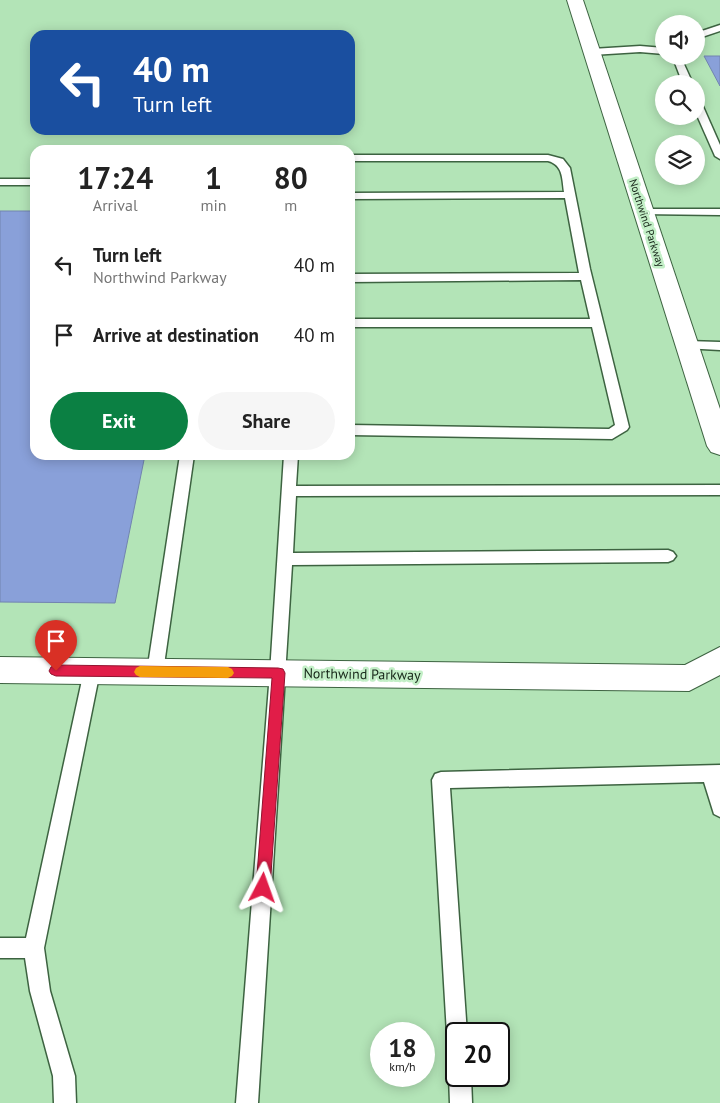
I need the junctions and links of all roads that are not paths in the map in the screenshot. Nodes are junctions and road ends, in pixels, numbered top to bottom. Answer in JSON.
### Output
{"nodes":[{"id":1,"x":575,"y":0,"type":"edge"},
{"id":2,"x":720,"y":28,"type":"edge"},
{"id":3,"x":705,"y":33,"type":"edge"},
{"id":4,"x":655,"y":49,"type":"edge"},
{"id":5,"x":592,"y":52,"type":"junction"},
{"id":6,"x":705,"y":122,"type":"edge"},
{"id":7,"x":720,"y":156,"type":"edge"},
{"id":8,"x":355,"y":158,"type":"edge"},
{"id":9,"x":0,"y":182,"type":"edge"},
{"id":10,"x":30,"y":182,"type":"edge"},
{"id":11,"x":570,"y":195,"type":"junction"},
{"id":12,"x":355,"y":196,"type":"edge"},
{"id":13,"x":644,"y":212,"type":"junction"},
{"id":14,"x":720,"y":212,"type":"edge"},
{"id":15,"x":586,"y":276,"type":"junction"},
{"id":16,"x":355,"y":278,"type":"edge"},
{"id":17,"x":355,"y":323,"type":"edge"},
{"id":18,"x":597,"y":323,"type":"junction"},
{"id":19,"x":687,"y":345,"type":"junction"},
{"id":20,"x":720,"y":346,"type":"edge"},
{"id":21,"x":355,"y":430,"type":"edge"},
{"id":22,"x":720,"y":446,"type":"edge"},
{"id":23,"x":185,"y":460,"type":"edge"},
{"id":24,"x":291,"y":460,"type":"edge"},
{"id":25,"x":720,"y":490,"type":"edge"},
{"id":26,"x":289,"y":492,"type":"junction"},
{"id":27,"x":668,"y":556,"type":"dead end"},
{"id":28,"x":285,"y":559,"type":"junction"},
{"id":29,"x":720,"y":660,"type":"edge"},
{"id":30,"x":0,"y":670,"type":"edge"},
{"id":31,"x":92,"y":671,"type":"junction"},
{"id":32,"x":154,"y":672,"type":"junction"},
{"id":33,"x":278,"y":673,"type":"junction"},
{"id":34,"x":716,"y":773,"type":"edge"},
{"id":35,"x":720,"y":808,"type":"edge"},
{"id":36,"x":0,"y":948,"type":"edge"},
{"id":37,"x":34,"y":948,"type":"junction"},
{"id":38,"x":456,"y":1022,"type":"edge"},
{"id":39,"x":460,"y":1087,"type":"edge"},
{"id":40,"x":65,"y":1103,"type":"edge"},
{"id":41,"x":248,"y":1103,"type":"edge"},
{"id":42,"x":461,"y":1103,"type":"edge"}],
"edges":[{"from":1,"to":5,"type":"street","name":"Northwind Parkway"},
{"from":2,"to":3,"type":"lane"},
{"from":4,"to":5,"type":"lane"},
{"from":5,"to":13,"type":"street","name":"Northwind Parkway"},
{"from":6,"to":7,"type":"lane"},
{"from":8,"to":11,"type":"lane"},
{"from":9,"to":10,"type":"lane"},
{"from":11,"to":12,"type":"lane"},
{"from":11,"to":15,"type":"lane"},
{"from":13,"to":14,"type":"lane"},
{"from":13,"to":19,"type":"street","name":"Northwind Parkway"},
{"from":15,"to":16,"type":"lane"},
{"from":15,"to":18,"type":"lane"},
{"from":17,"to":18,"type":"lane"},
{"from":18,"to":21,"type":"lane"},
{"from":19,"to":20,"type":"lane"},
{"from":19,"to":22,"type":"street","name":"Northwind Parkway"},
{"from":23,"to":32,"type":"lane"},
{"from":24,"to":26,"type":"lane"},
{"from":25,"to":26,"type":"lane"},
{"from":26,"to":28,"type":"lane"},
{"from":27,"to":28,"type":"lane"},
{"from":28,"to":33,"type":"lane"},
{"from":29,"to":33,"type":"street","name":"Northwind Parkway"},
{"from":30,"to":31,"type":"street","name":"Northwind Parkway"},
{"from":31,"to":32,"type":"street","name":"Northwind Parkway"},
{"from":31,"to":37,"type":"lane"},
{"from":32,"to":33,"type":"street","name":"Northwind Parkway"},
{"from":33,"to":41,"type":"lane"},
{"from":34,"to":35,"type":"lane"},
{"from":34,"to":38,"type":"lane"},
{"from":36,"to":37,"type":"lane"},
{"from":37,"to":40,"type":"lane"},
{"from":39,"to":42,"type":"lane"}]}
